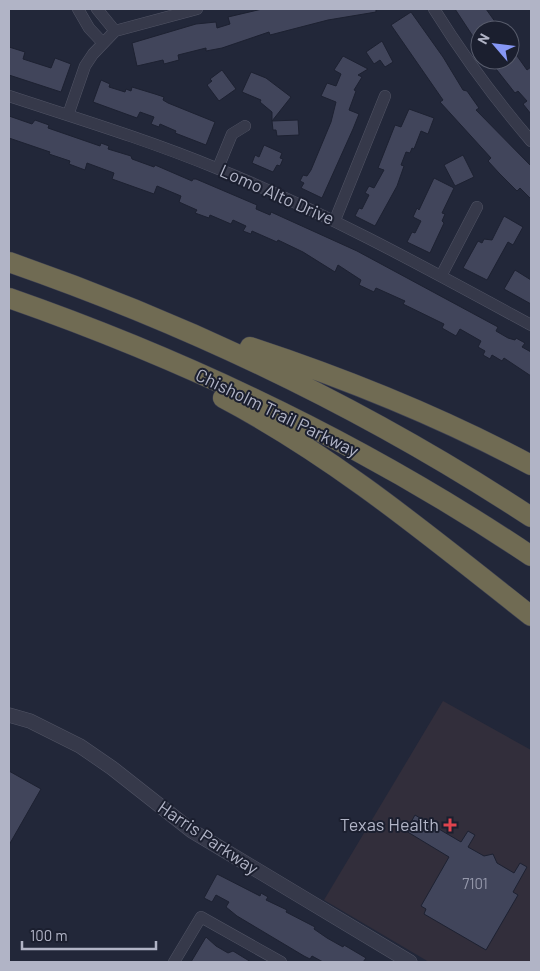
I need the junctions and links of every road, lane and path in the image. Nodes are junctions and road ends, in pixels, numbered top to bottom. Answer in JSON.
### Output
{"nodes":[{"id":1,"x":78,"y":9,"type":"edge"},
{"id":2,"x":97,"y":9,"type":"edge"},
{"id":3,"x":197,"y":9,"type":"edge"},
{"id":4,"x":434,"y":9,"type":"edge"},
{"id":5,"x":115,"y":32,"type":"junction"},
{"id":6,"x":103,"y":44,"type":"junction"},
{"id":7,"x":9,"y":96,"type":"edge"},
{"id":8,"x":385,"y":96,"type":"dead end"},
{"id":9,"x":68,"y":115,"type":"junction"},
{"id":10,"x":245,"y":126,"type":"dead end"},
{"id":11,"x":531,"y":141,"type":"edge"},
{"id":12,"x":218,"y":168,"type":"junction"},
{"id":13,"x":477,"y":207,"type":"dead end"},
{"id":14,"x":335,"y":220,"type":"junction"},
{"id":15,"x":9,"y":262,"type":"edge"},
{"id":16,"x":441,"y":276,"type":"junction"},
{"id":17,"x":9,"y":298,"type":"edge"},
{"id":18,"x":136,"y":309,"type":"junction"},
{"id":19,"x":46,"y":311,"type":"junction"},
{"id":20,"x":531,"y":325,"type":"edge"},
{"id":21,"x":531,"y":465,"type":"edge"},
{"id":22,"x":531,"y":517,"type":"edge"},
{"id":23,"x":531,"y":556,"type":"edge"},
{"id":24,"x":531,"y":616,"type":"edge"},
{"id":25,"x":9,"y":715,"type":"edge"},
{"id":26,"x":174,"y":962,"type":"edge"},
{"id":27,"x":281,"y":962,"type":"edge"},
{"id":28,"x":410,"y":962,"type":"edge"}],
"edges":[{"from":1,"to":6,"type":"street"},
{"from":2,"to":5,"type":"street"},
{"from":3,"to":5,"type":"street"},
{"from":4,"to":11,"type":"street"},
{"from":5,"to":6,"type":"street"},
{"from":6,"to":9,"type":"street"},
{"from":7,"to":9,"type":"street","name":"Lomo Alto Drive"},
{"from":8,"to":14,"type":"street"},
{"from":9,"to":12,"type":"street","name":"Lomo Alto Drive"},
{"from":10,"to":12,"type":"street"},
{"from":12,"to":14,"type":"street","name":"Lomo Alto Drive"},
{"from":13,"to":16,"type":"street"},
{"from":14,"to":16,"type":"street","name":"Lomo Alto Drive"},
{"from":15,"to":18,"type":"highway","name":"Chisholm Trail Parkway"},
{"from":16,"to":20,"type":"street","name":"Lomo Alto Drive"},
{"from":17,"to":19,"type":"highway","name":"Chisholm Trail Parkway"},
{"from":18,"to":21,"type":"highway"},
{"from":18,"to":22,"type":"highway","name":"Chisholm Trail Parkway"},
{"from":19,"to":23,"type":"highway","name":"Chisholm Trail Parkway"},
{"from":19,"to":24,"type":"highway"},
{"from":25,"to":28,"type":"street","name":"Harris Parkway"},
{"from":26,"to":27,"type":"street"}]}
